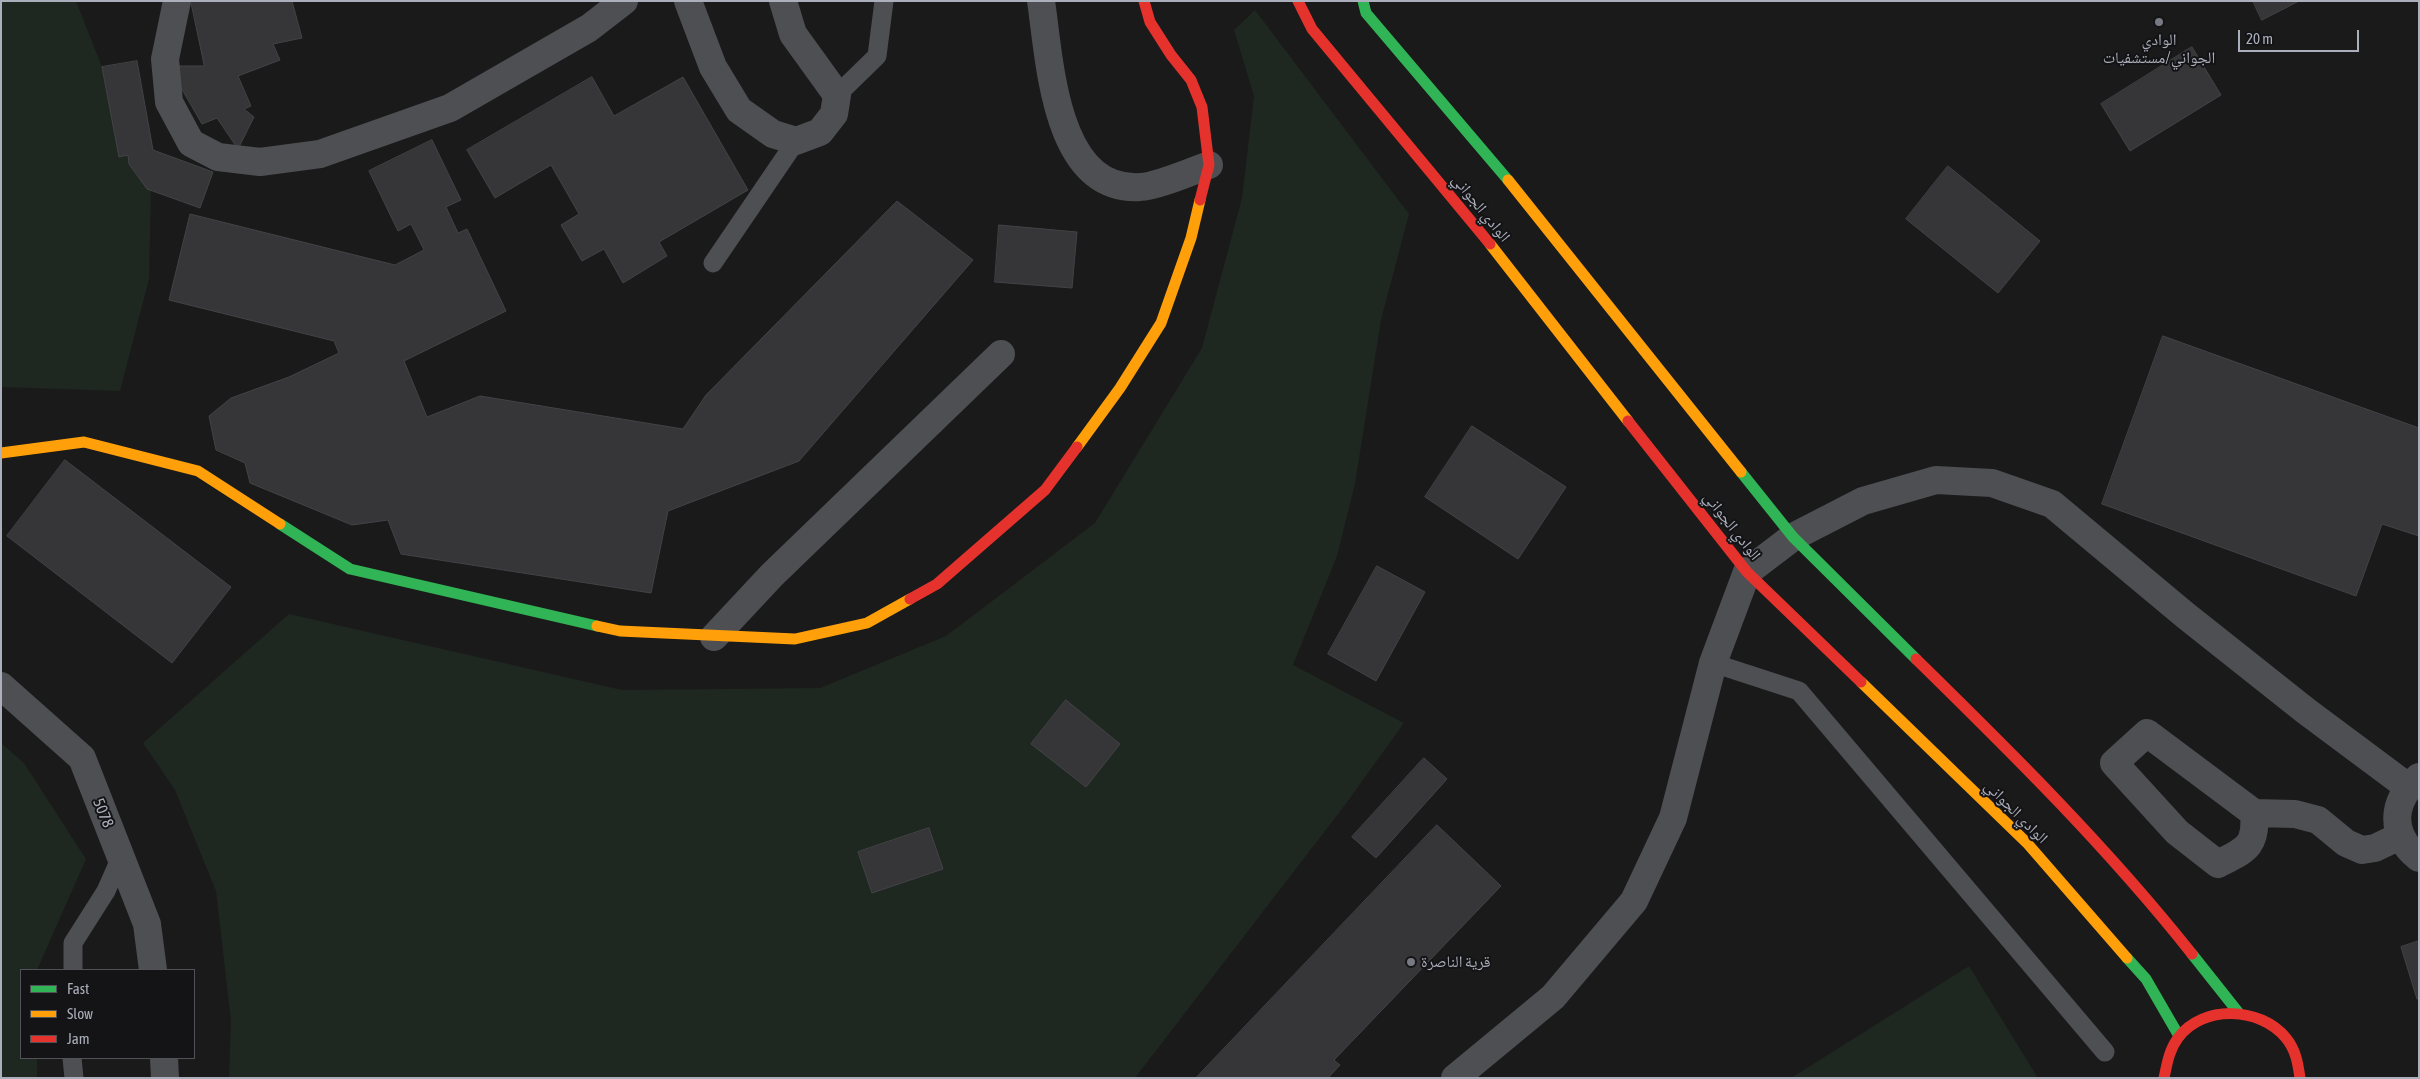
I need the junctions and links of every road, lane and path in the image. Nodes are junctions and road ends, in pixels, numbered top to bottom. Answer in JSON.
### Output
{"nodes":[{"id":1,"x":177,"y":1,"type":"edge"},
{"id":2,"x":624,"y":1,"type":"edge"},
{"id":3,"x":688,"y":1,"type":"edge"},
{"id":4,"x":783,"y":1,"type":"edge"},
{"id":5,"x":884,"y":1,"type":"edge"},
{"id":6,"x":1040,"y":1,"type":"edge"},
{"id":7,"x":1144,"y":1,"type":"edge"},
{"id":8,"x":1298,"y":1,"type":"edge"},
{"id":9,"x":1362,"y":1,"type":"edge"},
{"id":10,"x":837,"y":95,"type":"junction"},
{"id":11,"x":796,"y":141,"type":"junction"},
{"id":12,"x":1209,"y":165,"type":"junction"},
{"id":13,"x":713,"y":263,"type":"dead end"},
{"id":14,"x":1001,"y":354,"type":"dead end"},
{"id":15,"x":1,"y":453,"type":"edge"},
{"id":16,"x":1793,"y":537,"type":"junction"},
{"id":17,"x":1747,"y":572,"type":"junction"},
{"id":18,"x":714,"y":637,"type":"junction"},
{"id":19,"x":1713,"y":663,"type":"junction"},
{"id":20,"x":1,"y":686,"type":"edge"},
{"id":21,"x":2413,"y":782,"type":"edge"},
{"id":22,"x":2254,"y":813,"type":"junction"},
{"id":23,"x":2400,"y":836,"type":"junction"},
{"id":24,"x":121,"y":857,"type":"junction"},
{"id":25,"x":2419,"y":858,"type":"edge"},
{"id":26,"x":73,"y":969,"type":"edge"},
{"id":27,"x":153,"y":969,"type":"edge"},
{"id":28,"x":2238,"y":1012,"type":"junction"},
{"id":29,"x":2179,"y":1036,"type":"junction"},
{"id":30,"x":2105,"y":1052,"type":"dead end"},
{"id":31,"x":72,"y":1059,"type":"edge"},
{"id":32,"x":164,"y":1059,"type":"edge"},
{"id":33,"x":74,"y":1078,"type":"edge"},
{"id":34,"x":165,"y":1078,"type":"edge"},
{"id":35,"x":1455,"y":1078,"type":"edge"},
{"id":36,"x":2164,"y":1078,"type":"edge"},
{"id":37,"x":2300,"y":1078,"type":"edge"}],
"edges":[{"from":1,"to":2,"type":"street"},
{"from":3,"to":11,"type":"street"},
{"from":4,"to":10,"type":"street"},
{"from":5,"to":10,"type":"lane"},
{"from":6,"to":12,"type":"street"},
{"from":7,"to":12,"type":"street"},
{"from":8,"to":17,"type":"street","name":"الوادي الجواني"},
{"from":9,"to":16,"type":"street"},
{"from":10,"to":11,"type":"street"},
{"from":11,"to":13,"type":"lane"},
{"from":12,"to":18,"type":"street"},
{"from":14,"to":18,"type":"street"},
{"from":15,"to":18,"type":"street"},
{"from":16,"to":17,"type":"street"},
{"from":16,"to":21,"type":"street"},
{"from":16,"to":28,"type":"street"},
{"from":17,"to":19,"type":"street"},
{"from":17,"to":29,"type":"street","name":"الوادي الجواني"},
{"from":19,"to":30,"type":"lane"},
{"from":19,"to":35,"type":"street"},
{"from":20,"to":24,"type":"street","name":"5078"},
{"from":21,"to":23,"type":"street"},
{"from":22,"to":22,"type":"street"},
{"from":22,"to":23,"type":"street"},
{"from":23,"to":25,"type":"street"},
{"from":24,"to":26,"type":"lane"},
{"from":24,"to":27,"type":"street","name":"5078"},
{"from":28,"to":29,"type":"street"},
{"from":28,"to":37,"type":"street"},
{"from":29,"to":36,"type":"street"},
{"from":31,"to":33,"type":"lane"},
{"from":32,"to":34,"type":"street"}]}
